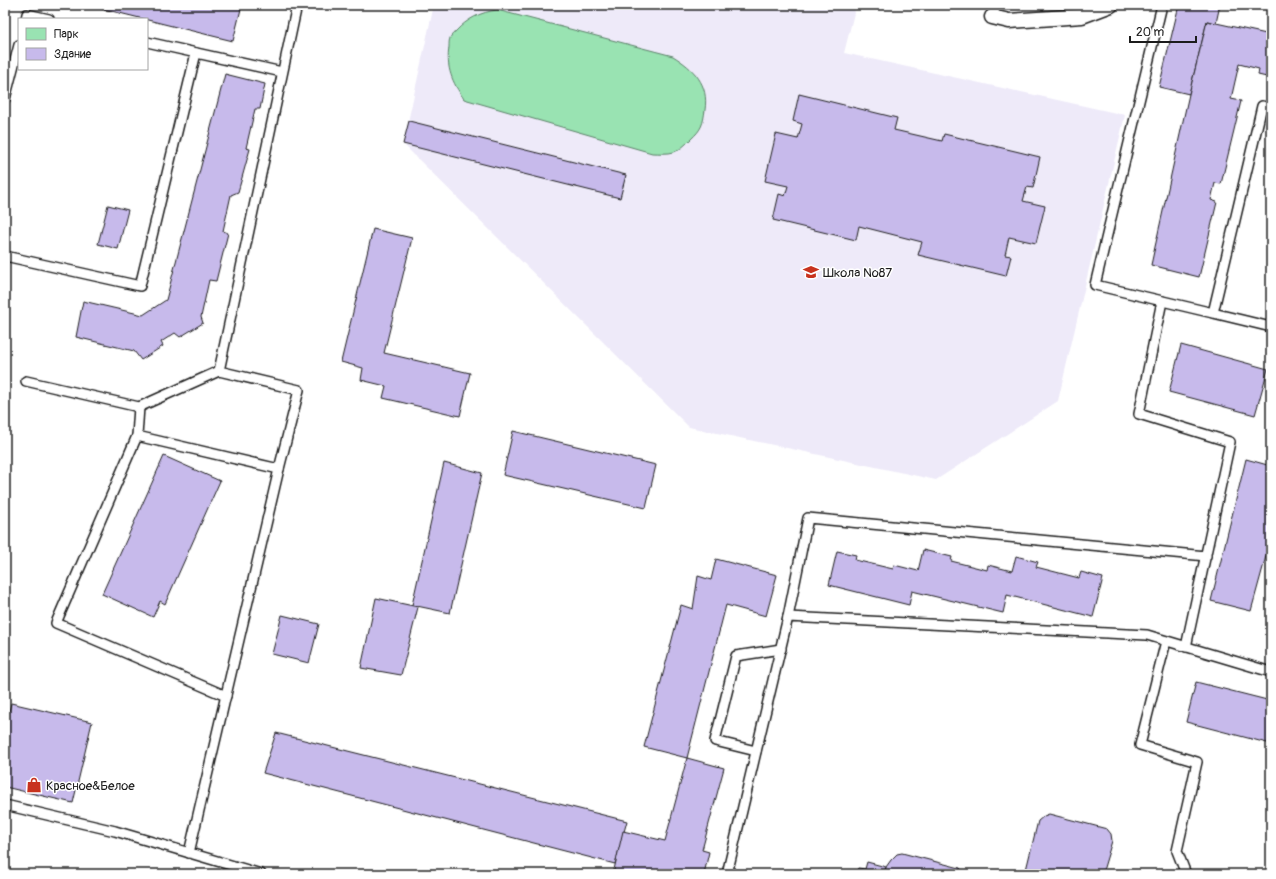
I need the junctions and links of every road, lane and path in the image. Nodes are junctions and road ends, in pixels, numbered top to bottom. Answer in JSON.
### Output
{"nodes":[{"id":1,"x":297,"y":5,"type":"edge"},
{"id":2,"x":1111,"y":5,"type":"edge"},
{"id":3,"x":1162,"y":5,"type":"edge"},
{"id":4,"x":994,"y":11,"type":"edge"},
{"id":5,"x":26,"y":18,"type":"edge"},
{"id":6,"x":45,"y":18,"type":"edge"},
{"id":7,"x":148,"y":42,"type":"edge"},
{"id":8,"x":18,"y":49,"type":"edge"},
{"id":9,"x":196,"y":53,"type":"junction"},
{"id":10,"x":282,"y":72,"type":"junction"},
{"id":11,"x":5,"y":99,"type":"edge"},
{"id":12,"x":1271,"y":108,"type":"edge"},
{"id":13,"x":5,"y":256,"type":"edge"},
{"id":14,"x":1162,"y":301,"type":"junction"},
{"id":15,"x":1213,"y":313,"type":"junction"},
{"id":16,"x":1271,"y":327,"type":"edge"},
{"id":17,"x":219,"y":371,"type":"junction"},
{"id":18,"x":26,"y":381,"type":"dead end"},
{"id":19,"x":139,"y":407,"type":"junction"},
{"id":20,"x":137,"y":436,"type":"junction"},
{"id":21,"x":279,"y":469,"type":"junction"},
{"id":22,"x":1206,"y":556,"type":"junction"},
{"id":23,"x":788,"y":617,"type":"junction"},
{"id":24,"x":1166,"y":641,"type":"junction"},
{"id":25,"x":1186,"y":646,"type":"junction"},
{"id":26,"x":781,"y":649,"type":"junction"},
{"id":27,"x":1271,"y":672,"type":"edge"},
{"id":28,"x":226,"y":696,"type":"junction"},
{"id":29,"x":756,"y":751,"type":"junction"},
{"id":30,"x":5,"y":805,"type":"edge"},
{"id":31,"x":189,"y":853,"type":"junction"},
{"id":32,"x":261,"y":874,"type":"edge"},
{"id":33,"x":727,"y":874,"type":"edge"},
{"id":34,"x":1186,"y":874,"type":"edge"}],
"edges":[{"from":1,"to":10,"type":"lane"},
{"from":2,"to":4,"type":"street"},
{"from":3,"to":14,"type":"lane"},
{"from":5,"to":6,"type":"lane"},
{"from":7,"to":9,"type":"lane"},
{"from":8,"to":11,"type":"lane"},
{"from":9,"to":10,"type":"lane"},
{"from":9,"to":13,"type":"lane"},
{"from":10,"to":17,"type":"lane"},
{"from":12,"to":15,"type":"lane"},
{"from":14,"to":15,"type":"lane"},
{"from":14,"to":22,"type":"lane"},
{"from":15,"to":16,"type":"lane"},
{"from":17,"to":19,"type":"lane"},
{"from":17,"to":21,"type":"lane"},
{"from":18,"to":19,"type":"lane"},
{"from":19,"to":20,"type":"lane"},
{"from":20,"to":21,"type":"lane"},
{"from":20,"to":28,"type":"lane"},
{"from":21,"to":28,"type":"lane"},
{"from":22,"to":23,"type":"lane"},
{"from":22,"to":25,"type":"lane"},
{"from":23,"to":24,"type":"lane"},
{"from":23,"to":26,"type":"lane"},
{"from":24,"to":25,"type":"lane"},
{"from":24,"to":34,"type":"lane"},
{"from":25,"to":27,"type":"lane"},
{"from":26,"to":29,"type":"lane"},
{"from":26,"to":29,"type":"lane"},
{"from":28,"to":31,"type":"lane"},
{"from":29,"to":33,"type":"lane"},
{"from":30,"to":31,"type":"lane"},
{"from":31,"to":32,"type":"lane"}]}
